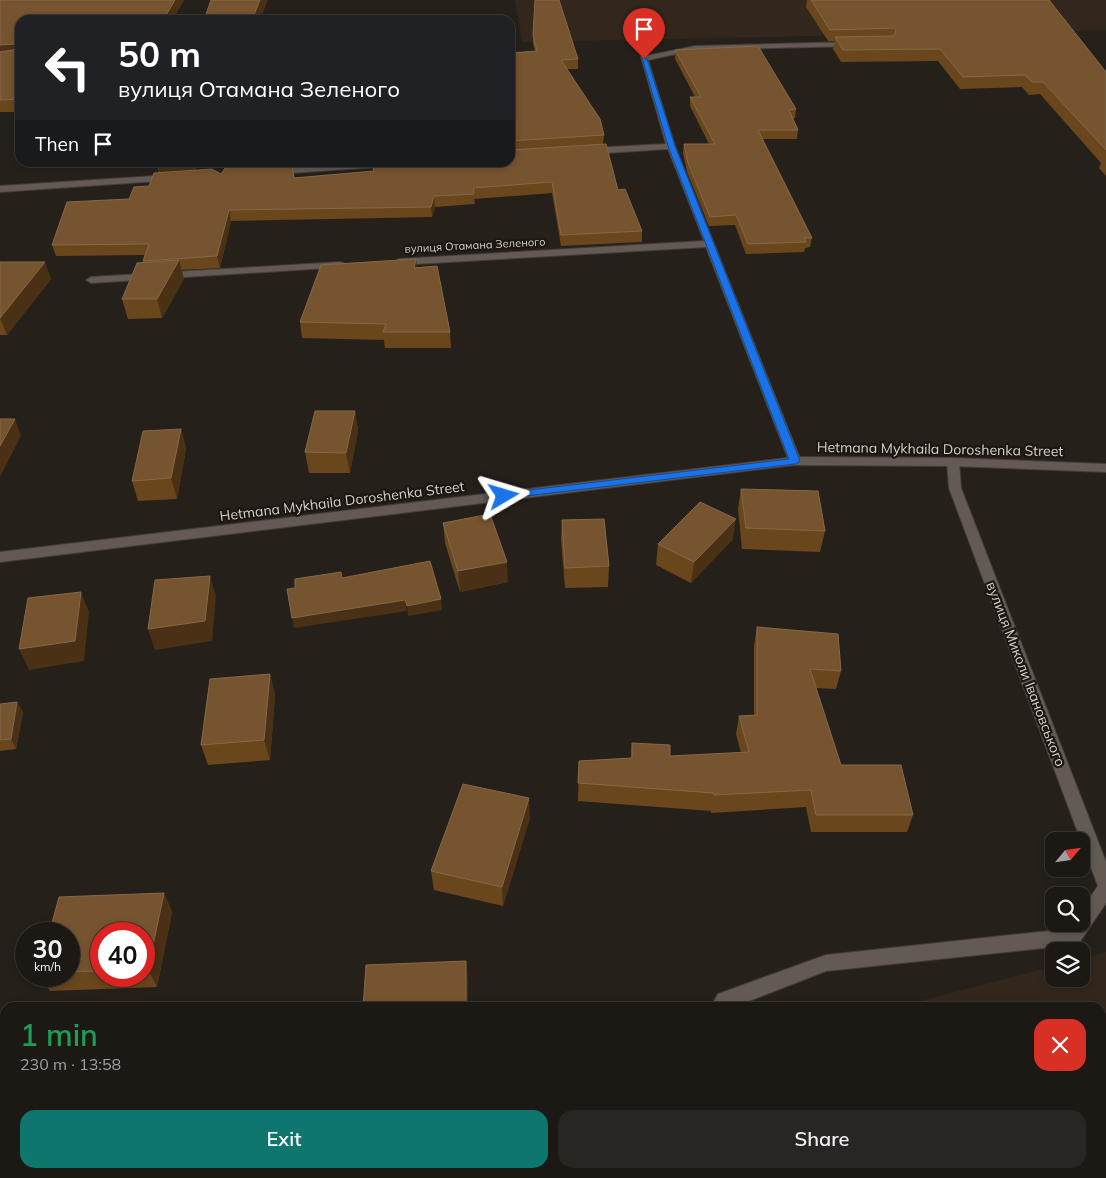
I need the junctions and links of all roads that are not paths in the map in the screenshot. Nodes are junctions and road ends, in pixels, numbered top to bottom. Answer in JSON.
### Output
{"nodes":[{"id":1,"x":860,"y":44,"type":"edge"},
{"id":2,"x":671,"y":146,"type":"junction"},
{"id":3,"x":576,"y":152,"type":"edge"},
{"id":4,"x":330,"y":167,"type":"edge"},
{"id":5,"x":268,"y":171,"type":"edge"},
{"id":6,"x":179,"y":177,"type":"edge"},
{"id":7,"x":0,"y":189,"type":"edge"},
{"id":8,"x":710,"y":244,"type":"junction"},
{"id":9,"x":391,"y":262,"type":"edge"},
{"id":10,"x":351,"y":265,"type":"edge"},
{"id":11,"x":92,"y":280,"type":"dead end"},
{"id":12,"x":795,"y":461,"type":"junction"},
{"id":13,"x":953,"y":462,"type":"junction"},
{"id":14,"x":1106,"y":468,"type":"edge"},
{"id":15,"x":0,"y":557,"type":"edge"},
{"id":16,"x":1106,"y":884,"type":"edge"},
{"id":17,"x":1106,"y":889,"type":"edge"},
{"id":18,"x":724,"y":1002,"type":"edge"}],
"edges":[{"from":1,"to":2,"type":"street"},
{"from":2,"to":3,"type":"street"},
{"from":2,"to":8,"type":"street"},
{"from":4,"to":5,"type":"street"},
{"from":6,"to":7,"type":"street"},
{"from":8,"to":9,"type":"street","name":"вулиця Отамана Зеленого"},
{"from":8,"to":12,"type":"street"},
{"from":10,"to":11,"type":"street"},
{"from":12,"to":13,"type":"street","name":"Hetmana Mykhaila Doroshenka Street"},
{"from":12,"to":15,"type":"street","name":"Hetmana Mykhaila Doroshenka Street"},
{"from":13,"to":14,"type":"street","name":"Hetmana Mykhaila Doroshenka Street"},
{"from":13,"to":16,"type":"street","name":"вулиця Миколи Івановського"},
{"from":17,"to":18,"type":"street"}]}
